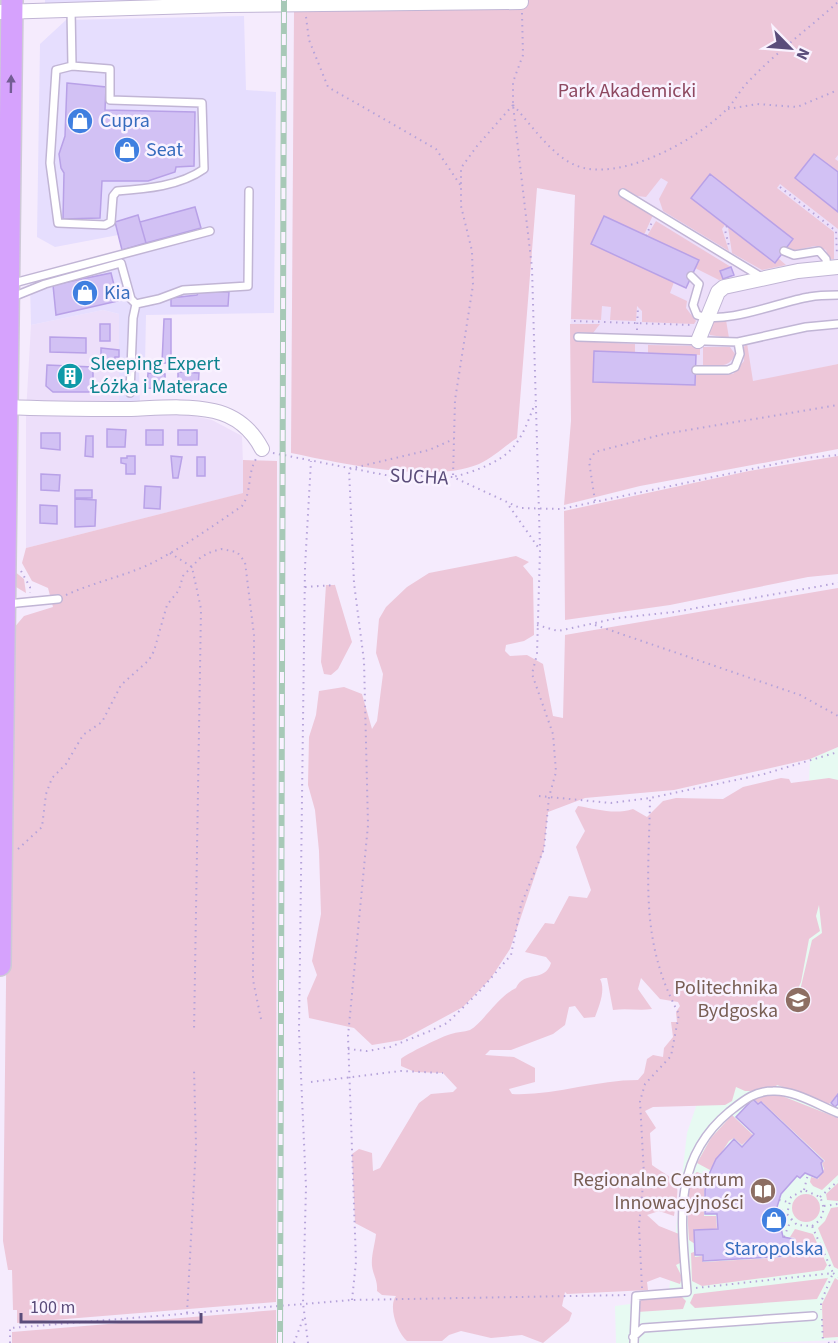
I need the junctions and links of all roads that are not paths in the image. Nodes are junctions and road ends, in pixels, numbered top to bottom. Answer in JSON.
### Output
{"nodes":[{"id":1,"x":521,"y":2,"type":"road end"},
{"id":2,"x":8,"y":8,"type":"edge"},
{"id":3,"x":71,"y":9,"type":"junction"},
{"id":4,"x":72,"y":66,"type":"junction"},
{"id":5,"x":249,"y":191,"type":"dead end"},
{"id":6,"x":622,"y":193,"type":"dead end"},
{"id":7,"x":210,"y":231,"type":"dead end"},
{"id":8,"x":784,"y":251,"type":"dead end"},
{"id":9,"x":834,"y":265,"type":"edge"},
{"id":10,"x":692,"y":276,"type":"dead end"},
{"id":11,"x":763,"y":278,"type":"junction"},
{"id":12,"x":8,"y":292,"type":"junction"},
{"id":13,"x":838,"y":294,"type":"edge"},
{"id":14,"x":136,"y":304,"type":"junction"},
{"id":15,"x":706,"y":317,"type":"junction"},
{"id":16,"x":838,"y":324,"type":"edge"},
{"id":17,"x":578,"y":337,"type":"dead end"},
{"id":18,"x":698,"y":341,"type":"junction"},
{"id":19,"x":738,"y":342,"type":"junction"},
{"id":20,"x":696,"y":370,"type":"dead end"},
{"id":21,"x":130,"y":393,"type":"dead end"},
{"id":22,"x":7,"y":407,"type":"junction"},
{"id":23,"x":262,"y":449,"type":"road end"},
{"id":24,"x":58,"y":599,"type":"road end"},
{"id":25,"x":2,"y":605,"type":"edge"},
{"id":26,"x":0,"y":965,"type":"edge"},
{"id":27,"x":838,"y":1113,"type":"edge"},
{"id":28,"x":813,"y":1316,"type":"dead end"},
{"id":29,"x":633,"y":1340,"type":"edge"}],
"edges":[{"from":1,"to":3,"type":"street"},
{"from":2,"to":3,"type":"street"},
{"from":12,"to":2,"type":"main road","one_way":true},
{"from":3,"to":4,"type":"lane"},
{"from":4,"to":4,"type":"lane"},
{"from":5,"to":14,"type":"lane"},
{"from":6,"to":11,"type":"lane"},
{"from":7,"to":12,"type":"lane"},
{"from":8,"to":9,"type":"lane"},
{"from":9,"to":11,"type":"street"},
{"from":10,"to":15,"type":"lane"},
{"from":11,"to":15,"type":"street"},
{"from":12,"to":14,"type":"lane"},
{"from":12,"to":22,"type":"main road"},
{"from":13,"to":15,"type":"lane"},
{"from":14,"to":21,"type":"lane"},
{"from":15,"to":18,"type":"street"},
{"from":16,"to":19,"type":"lane"},
{"from":17,"to":18,"type":"lane"},
{"from":18,"to":19,"type":"lane"},
{"from":19,"to":20,"type":"lane"},
{"from":22,"to":23,"type":"street"},
{"from":22,"to":25,"type":"main road"},
{"from":24,"to":25,"type":"lane"},
{"from":25,"to":26,"type":"main road"},
{"from":27,"to":29,"type":"lane"},
{"from":28,"to":29,"type":"lane"}]}
